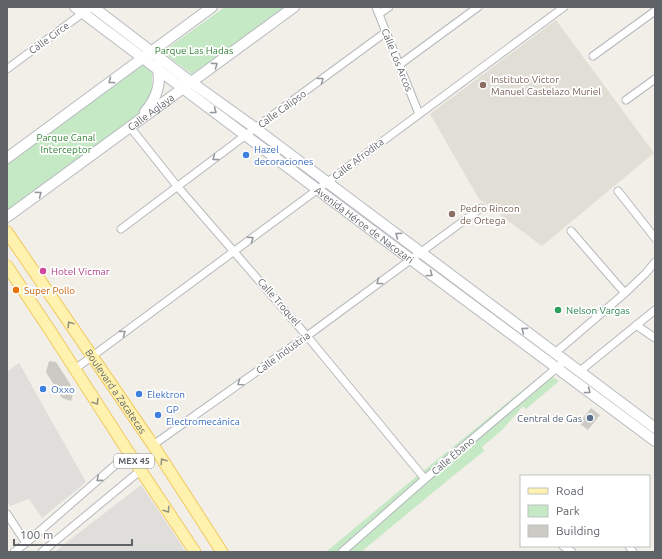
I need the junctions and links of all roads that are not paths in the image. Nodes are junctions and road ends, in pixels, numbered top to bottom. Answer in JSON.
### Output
{"nodes":[{"id":1,"x":212,"y":7,"type":"edge"},
{"id":2,"x":294,"y":7,"type":"edge"},
{"id":3,"x":376,"y":7,"type":"edge"},
{"id":4,"x":389,"y":7,"type":"edge"},
{"id":5,"x":478,"y":7,"type":"edge"},
{"id":6,"x":564,"y":7,"type":"edge"},
{"id":7,"x":86,"y":9,"type":"edge"},
{"id":8,"x":655,"y":12,"type":"edge"},
{"id":9,"x":379,"y":14,"type":"junction"},
{"id":10,"x":386,"y":32,"type":"junction"},
{"id":11,"x":152,"y":51,"type":"junction"},
{"id":12,"x":593,"y":56,"type":"dead end"},
{"id":13,"x":143,"y":58,"type":"junction"},
{"id":14,"x":399,"y":65,"type":"junction"},
{"id":15,"x":7,"y":69,"type":"edge"},
{"id":16,"x":158,"y":69,"type":"junction"},
{"id":17,"x":655,"y":79,"type":"edge"},
{"id":18,"x":187,"y":85,"type":"junction"},
{"id":19,"x":626,"y":100,"type":"dead end"},
{"id":20,"x":419,"y":114,"type":"junction"},
{"id":21,"x":133,"y":125,"type":"junction"},
{"id":22,"x":255,"y":128,"type":"junction"},
{"id":23,"x":246,"y":135,"type":"junction"},
{"id":24,"x":7,"y":158,"type":"edge"},
{"id":25,"x":327,"y":182,"type":"junction"},
{"id":26,"x":178,"y":186,"type":"junction"},
{"id":27,"x":318,"y":189,"type":"junction"},
{"id":28,"x":618,"y":191,"type":"dead end"},
{"id":29,"x":481,"y":208,"type":"dead end"},
{"id":30,"x":7,"y":216,"type":"edge"},
{"id":31,"x":121,"y":229,"type":"dead end"},
{"id":32,"x":571,"y":231,"type":"dead end"},
{"id":33,"x":7,"y":232,"type":"edge"},
{"id":34,"x":655,"y":238,"type":"edge"},
{"id":35,"x":235,"y":251,"type":"junction"},
{"id":36,"x":421,"y":252,"type":"junction"},
{"id":37,"x":411,"y":259,"type":"junction"},
{"id":38,"x":655,"y":262,"type":"edge"},
{"id":39,"x":7,"y":266,"type":"edge"},
{"id":40,"x":625,"y":293,"type":"junction"},
{"id":41,"x":655,"y":310,"type":"edge"},
{"id":42,"x":636,"y":324,"type":"junction"},
{"id":43,"x":307,"y":336,"type":"junction"},
{"id":44,"x":655,"y":338,"type":"edge"},
{"id":45,"x":555,"y":353,"type":"junction"},
{"id":46,"x":92,"y":356,"type":"junction"},
{"id":47,"x":566,"y":360,"type":"junction"},
{"id":48,"x":557,"y":368,"type":"junction"},
{"id":49,"x":75,"y":369,"type":"junction"},
{"id":50,"x":580,"y":371,"type":"junction"},
{"id":51,"x":655,"y":428,"type":"edge"},
{"id":52,"x":655,"y":441,"type":"edge"},
{"id":53,"x":153,"y":445,"type":"junction"},
{"id":54,"x":129,"y":453,"type":"junction"},
{"id":55,"x":141,"y":470,"type":"junction"},
{"id":56,"x":425,"y":479,"type":"junction"},
{"id":57,"x":7,"y":514,"type":"edge"},
{"id":58,"x":26,"y":543,"type":"junction"},
{"id":59,"x":14,"y":552,"type":"edge"},
{"id":60,"x":42,"y":552,"type":"edge"},
{"id":61,"x":195,"y":552,"type":"edge"},
{"id":62,"x":222,"y":552,"type":"edge"},
{"id":63,"x":342,"y":552,"type":"edge"}],
"edges":[{"from":1,"to":11,"type":"main road"},
{"from":18,"to":2,"type":"main road","name":"Calle Aglaya","one_way":true},
{"from":3,"to":9,"type":"street","name":"Calle Los Arcos"},
{"from":4,"to":9,"type":"street"},
{"from":5,"to":14,"type":"street"},
{"from":6,"to":20,"type":"street","name":"Calle Afrodita"},
{"from":7,"to":11,"type":"main road","name":"Avenida Héroe de Nacozari"},
{"from":7,"to":13,"type":"main road","name":"Avenida Héroe de Nacozari"},
{"from":7,"to":15,"type":"street","name":"Calle Circe"},
{"from":8,"to":12,"type":"street"},
{"from":9,"to":10,"type":"street","name":"Calle Los Arcos"},
{"from":10,"to":14,"type":"street","name":"Calle Los Arcos"},
{"from":22,"to":10,"type":"street","name":"Calle Calipso","one_way":true},
{"from":11,"to":13,"type":"main road"},
{"from":11,"to":16,"type":"main road"},
{"from":11,"to":18,"type":"main road","name":"Avenida Héroe de Nacozari"},
{"from":13,"to":16,"type":"main road","name":"Avenida Héroe de Nacozari"},
{"from":13,"to":24,"type":"main road","one_way":true},
{"from":14,"to":20,"type":"street","name":"Calle Los Arcos"},
{"from":16,"to":18,"type":"main road","name":"Avenida Héroe de Nacozari"},
{"from":16,"to":21,"type":"main road"},
{"from":17,"to":19,"type":"street"},
{"from":18,"to":21,"type":"main road","name":"Calle Aglaya"},
{"from":18,"to":22,"type":"main road","name":"Avenida Héroe de Nacozari"},
{"from":18,"to":23,"type":"main road","name":"Avenida Héroe de Nacozari","one_way":true},
{"from":20,"to":25,"type":"street","name":"Calle Afrodita"},
{"from":21,"to":26,"type":"street","name":"Calle Troquel"},
{"from":30,"to":21,"type":"main road","name":"Calle Aglaya","one_way":true},
{"from":22,"to":23,"type":"street","name":"Calle Calipso"},
{"from":22,"to":25,"type":"main road","name":"Avenida Héroe de Nacozari"},
{"from":23,"to":26,"type":"street","name":"Calle Calipso","one_way":true},
{"from":23,"to":27,"type":"main road","name":"Avenida Héroe de Nacozari"},
{"from":25,"to":27,"type":"street","name":"Calle Afrodita"},
{"from":36,"to":25,"type":"main road","name":"Avenida Héroe de Nacozari","one_way":true},
{"from":26,"to":31,"type":"street","name":"Calle Calipso"},
{"from":26,"to":35,"type":"street","name":"Calle Troquel"},
{"from":35,"to":27,"type":"street","name":"Calle Afrodita","one_way":true},
{"from":27,"to":37,"type":"main road","name":"Avenida Héroe de Nacozari"},
{"from":28,"to":34,"type":"street"},
{"from":29,"to":36,"type":"street","name":"Calle Industria"},
{"from":32,"to":40,"type":"street"},
{"from":46,"to":33,"type":"main road","name":"Boulevard a Zacatecas","number":"MEX 45","one_way":true},
{"from":35,"to":43,"type":"street","name":"Calle Troquel"},
{"from":46,"to":35,"type":"street","name":"Calle Afrodita","one_way":true},
{"from":36,"to":37,"type":"street","name":"Calle Industria"},
{"from":45,"to":36,"type":"main road","name":"Avenida Héroe de Nacozari","one_way":true},
{"from":37,"to":43,"type":"street","name":"Calle Industria","one_way":true},
{"from":37,"to":48,"type":"main road","name":"Avenida Héroe de Nacozari","one_way":true},
{"from":38,"to":40,"type":"street"},
{"from":39,"to":49,"type":"main road","number":"MEX 45"},
{"from":40,"to":45,"type":"street"},
{"from":41,"to":42,"type":"street"},
{"from":42,"to":44,"type":"street"},
{"from":42,"to":50,"type":"street"},
{"from":43,"to":53,"type":"street","name":"Calle Industria","one_way":true},
{"from":43,"to":56,"type":"street","name":"Calle Troquel"},
{"from":45,"to":47,"type":"main road","name":"Avenida Héroe de Nacozari"},
{"from":46,"to":49,"type":"street","name":"Calle Afrodita"},
{"from":46,"to":53,"type":"main road","name":"Boulevard a Zacatecas","number":"MEX 45"},
{"from":47,"to":48,"type":"street","name":"Calle Ébano"},
{"from":47,"to":50,"type":"main road","name":"Avenida Héroe de Nacozari"},
{"from":48,"to":52,"type":"main road","name":"Avenida Héroe de Nacozari","one_way":true},
{"from":48,"to":56,"type":"street","name":"Calle Ébano"},
{"from":49,"to":54,"type":"main road","number":"MEX 45","one_way":true},
{"from":50,"to":51,"type":"main road","name":"Avenida Héroe de Nacozari"},
{"from":62,"to":53,"type":"main road","name":"Boulevard a Zacatecas","number":"MEX 45","one_way":true},
{"from":54,"to":55,"type":"main road","number":"MEX 45"},
{"from":54,"to":58,"type":"street","one_way":true},
{"from":55,"to":60,"type":"street"},
{"from":55,"to":61,"type":"main road","number":"MEX 45","one_way":true},
{"from":56,"to":63,"type":"street","name":"Calle Ébano"},
{"from":57,"to":58,"type":"street"},
{"from":58,"to":59,"type":"street"}]}
